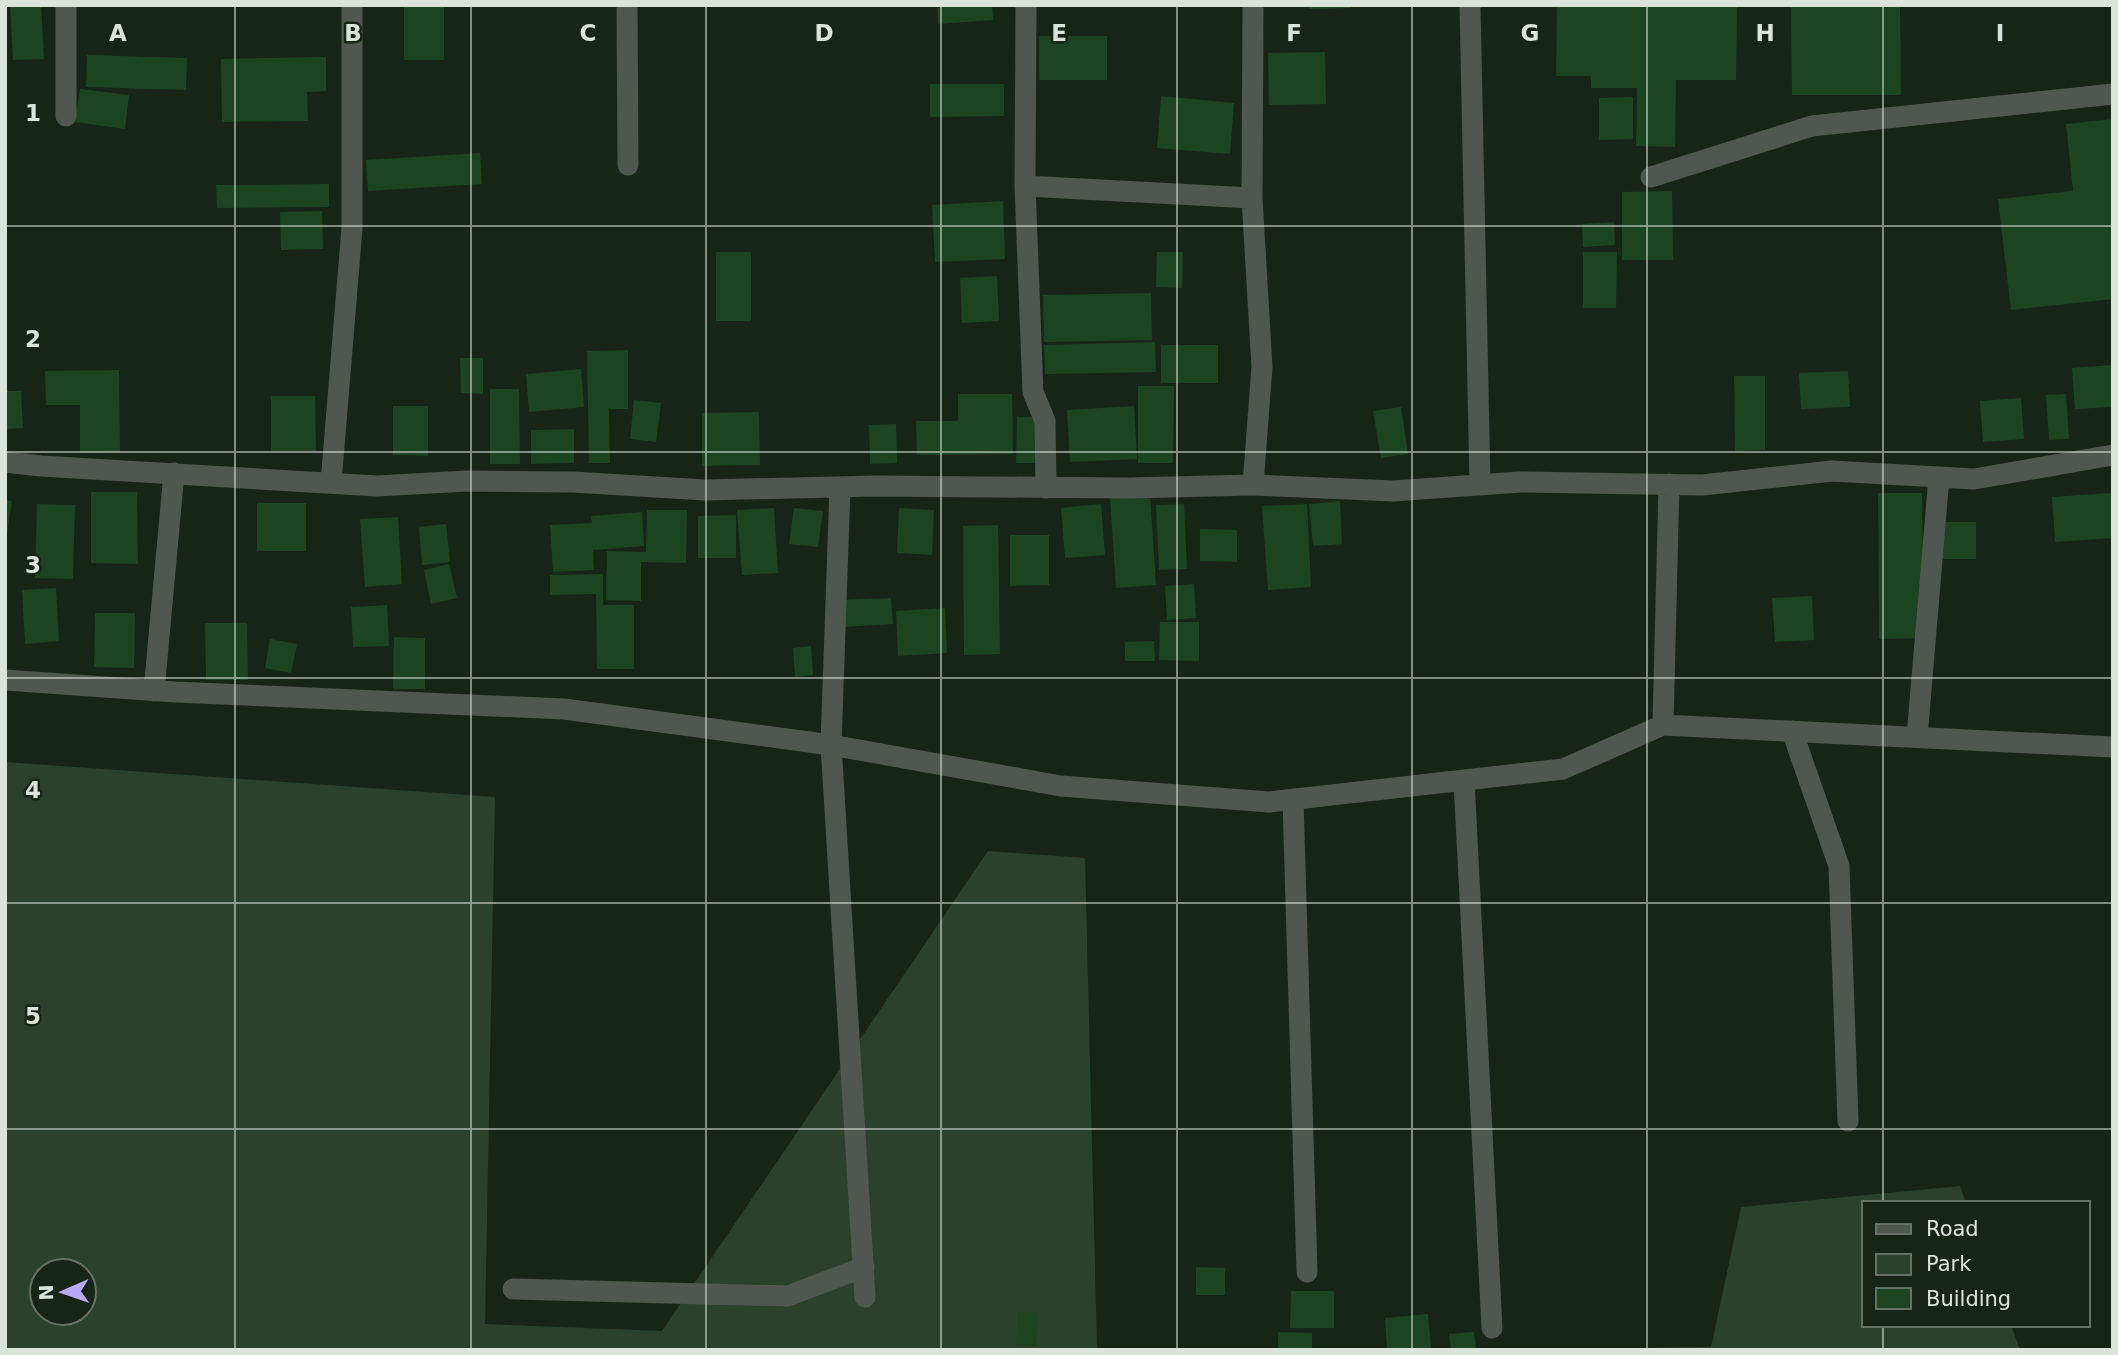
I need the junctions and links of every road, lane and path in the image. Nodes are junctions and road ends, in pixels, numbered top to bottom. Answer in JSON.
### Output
{"nodes":[{"id":1,"x":66,"y":5,"type":"edge"},
{"id":2,"x":352,"y":5,"type":"edge"},
{"id":3,"x":627,"y":5,"type":"edge"},
{"id":4,"x":1026,"y":5,"type":"edge"},
{"id":5,"x":1253,"y":5,"type":"edge"},
{"id":6,"x":1470,"y":5,"type":"edge"},
{"id":7,"x":2113,"y":94,"type":"edge"},
{"id":8,"x":66,"y":116,"type":"dead end"},
{"id":9,"x":628,"y":165,"type":"dead end"},
{"id":10,"x":1651,"y":177,"type":"dead end"},
{"id":11,"x":1026,"y":186,"type":"junction"},
{"id":12,"x":1252,"y":198,"type":"junction"},
{"id":13,"x":2113,"y":456,"type":"edge"},
{"id":14,"x":5,"y":462,"type":"edge"},
{"id":15,"x":174,"y":473,"type":"junction"},
{"id":16,"x":1939,"y":478,"type":"junction"},
{"id":17,"x":331,"y":483,"type":"junction"},
{"id":18,"x":1669,"y":484,"type":"junction"},
{"id":19,"x":1253,"y":485,"type":"junction"},
{"id":20,"x":1480,"y":485,"type":"junction"},
{"id":21,"x":840,"y":487,"type":"junction"},
{"id":22,"x":1046,"y":488,"type":"junction"},
{"id":23,"x":5,"y":680,"type":"edge"},
{"id":24,"x":154,"y":691,"type":"junction"},
{"id":25,"x":1663,"y":725,"type":"junction"},
{"id":26,"x":1792,"y":731,"type":"junction"},
{"id":27,"x":1917,"y":737,"type":"junction"},
{"id":28,"x":831,"y":745,"type":"junction"},
{"id":29,"x":2113,"y":747,"type":"edge"},
{"id":30,"x":1464,"y":780,"type":"junction"},
{"id":31,"x":1293,"y":800,"type":"junction"},
{"id":32,"x":1848,"y":1121,"type":"dead end"},
{"id":33,"x":864,"y":1267,"type":"junction"},
{"id":34,"x":1307,"y":1272,"type":"dead end"},
{"id":35,"x":513,"y":1289,"type":"dead end"},
{"id":36,"x":865,"y":1297,"type":"dead end"},
{"id":37,"x":1492,"y":1328,"type":"dead end"}],
"edges":[{"from":1,"to":8,"type":"street"},
{"from":2,"to":17,"type":"street"},
{"from":3,"to":9,"type":"street"},
{"from":4,"to":11,"type":"street"},
{"from":5,"to":12,"type":"street"},
{"from":6,"to":20,"type":"street"},
{"from":7,"to":10,"type":"street"},
{"from":11,"to":12,"type":"street"},
{"from":11,"to":22,"type":"street"},
{"from":12,"to":19,"type":"street"},
{"from":13,"to":16,"type":"street"},
{"from":14,"to":15,"type":"street"},
{"from":15,"to":17,"type":"street"},
{"from":15,"to":24,"type":"street"},
{"from":16,"to":18,"type":"street"},
{"from":16,"to":27,"type":"street"},
{"from":17,"to":21,"type":"street"},
{"from":18,"to":20,"type":"street"},
{"from":18,"to":25,"type":"street"},
{"from":19,"to":20,"type":"street"},
{"from":19,"to":22,"type":"street"},
{"from":21,"to":22,"type":"street"},
{"from":21,"to":28,"type":"street"},
{"from":23,"to":24,"type":"street"},
{"from":24,"to":28,"type":"street"},
{"from":25,"to":26,"type":"street"},
{"from":25,"to":30,"type":"street"},
{"from":26,"to":27,"type":"street"},
{"from":26,"to":32,"type":"street"},
{"from":27,"to":29,"type":"street"},
{"from":28,"to":31,"type":"street"},
{"from":28,"to":33,"type":"street"},
{"from":30,"to":31,"type":"street"},
{"from":30,"to":37,"type":"street"},
{"from":31,"to":34,"type":"street"},
{"from":33,"to":35,"type":"street"},
{"from":33,"to":36,"type":"street"}]}
